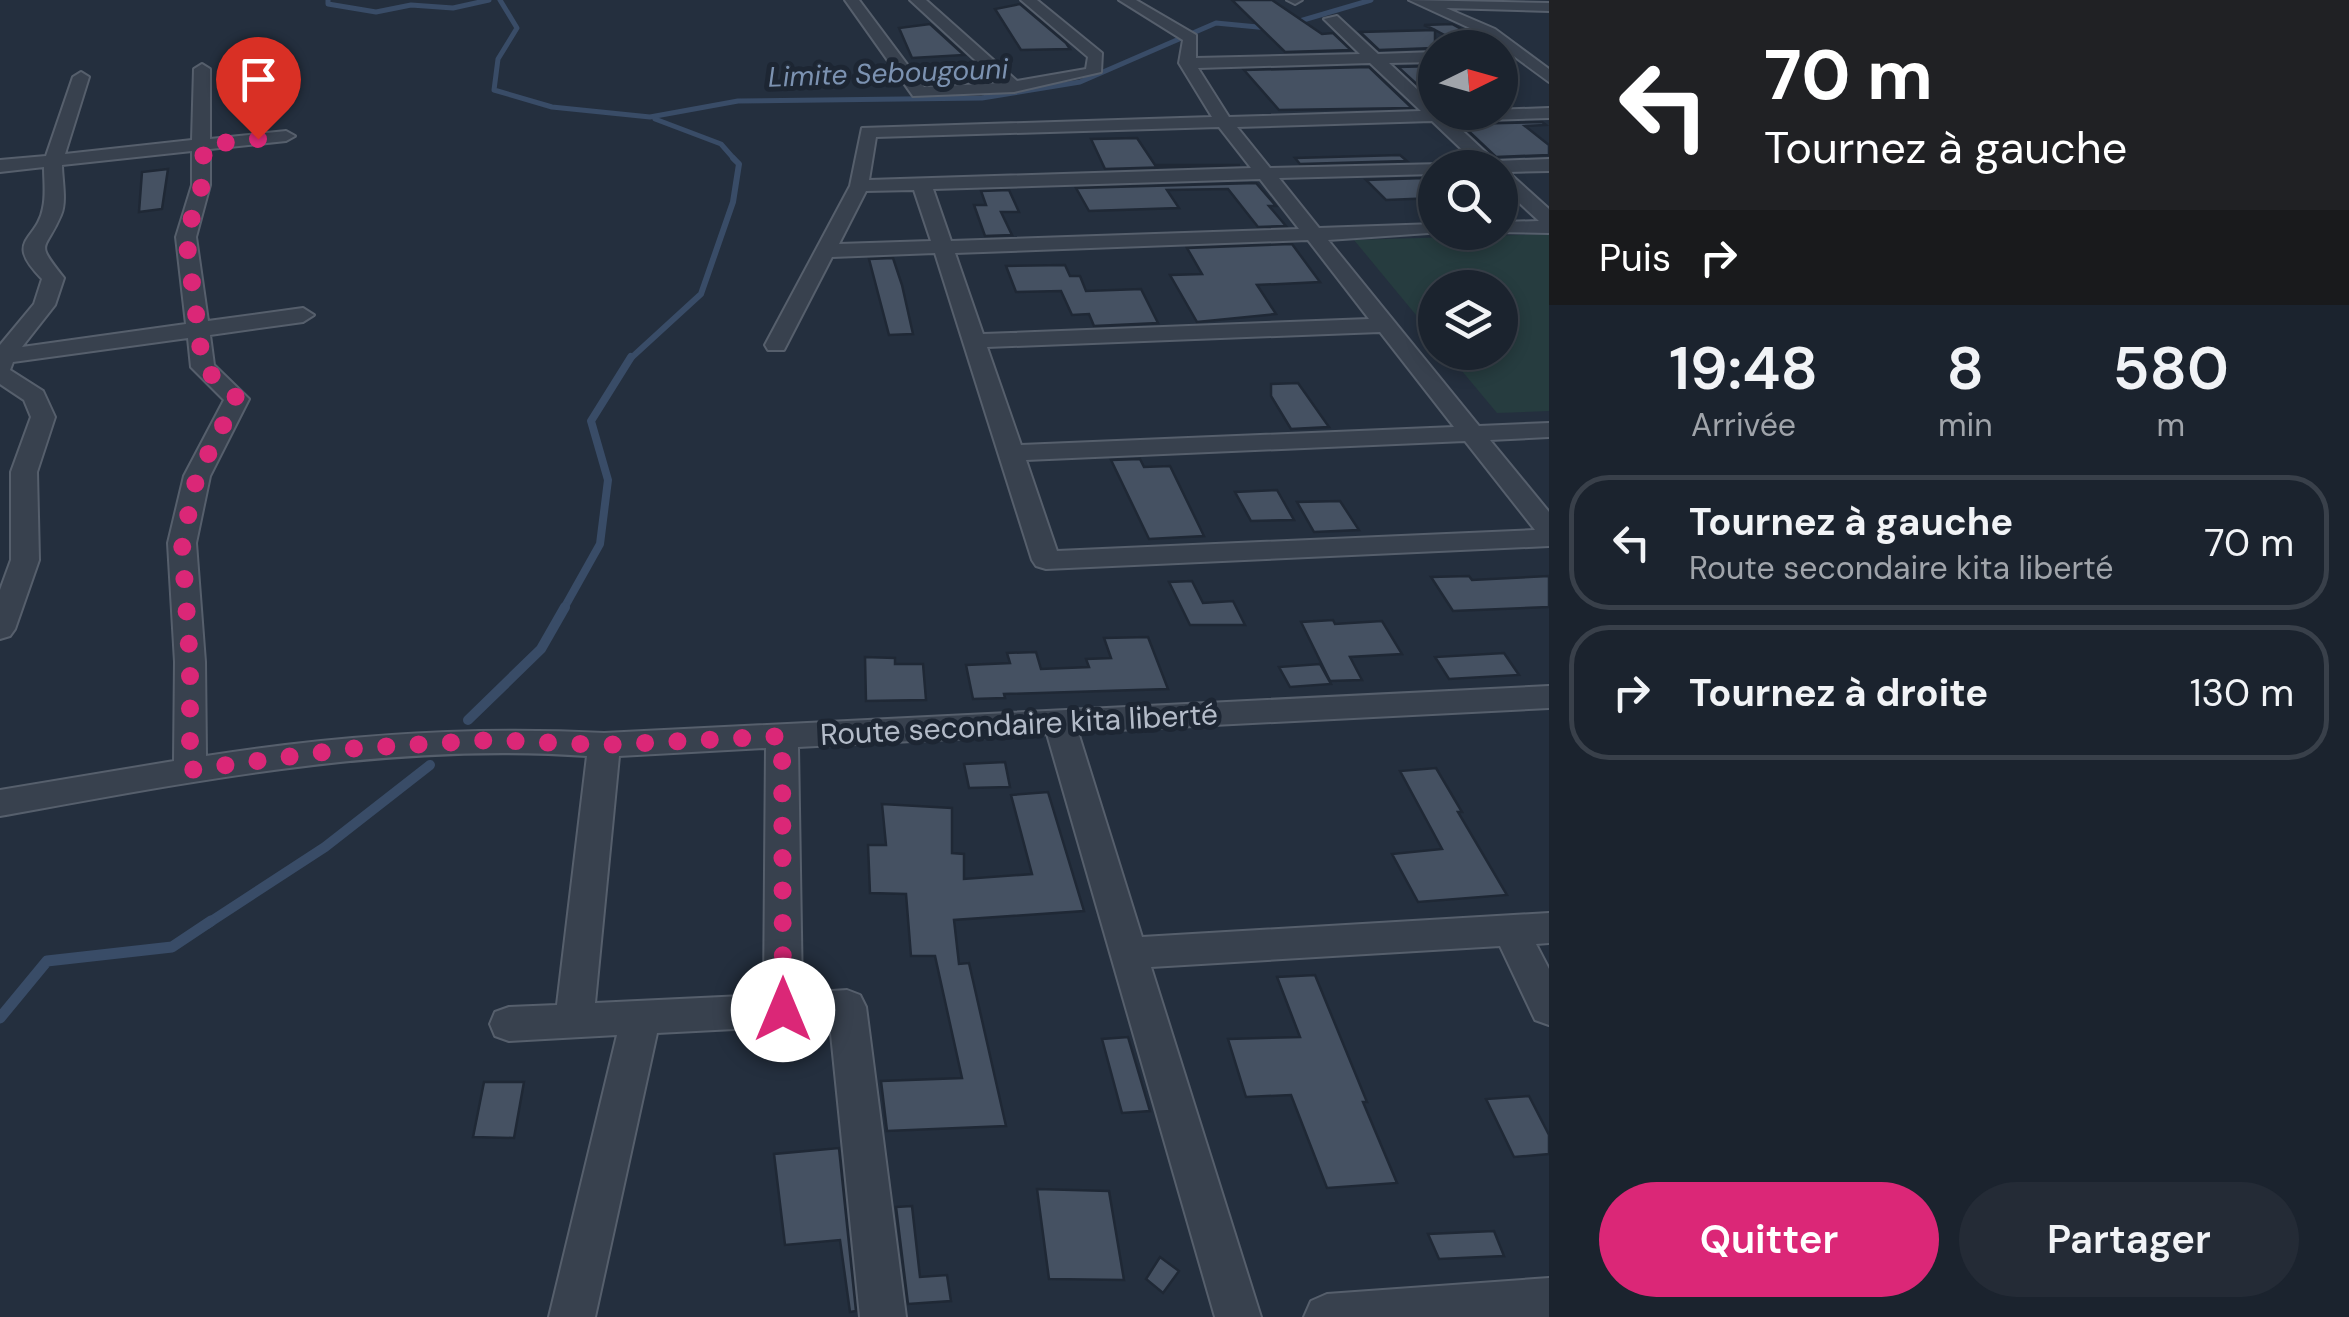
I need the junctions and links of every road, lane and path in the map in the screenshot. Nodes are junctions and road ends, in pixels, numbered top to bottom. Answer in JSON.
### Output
{"nodes":[{"id":1,"x":852,"y":0,"type":"edge"},
{"id":2,"x":916,"y":0,"type":"edge"},
{"id":3,"x":1028,"y":0,"type":"edge"},
{"id":4,"x":1126,"y":0,"type":"edge"},
{"id":5,"x":1170,"y":0,"type":"edge"},
{"id":6,"x":1418,"y":1,"type":"edge"},
{"id":7,"x":1549,"y":7,"type":"edge"},
{"id":8,"x":1149,"y":13,"type":"junction"},
{"id":9,"x":1332,"y":19,"type":"dead end"},
{"id":10,"x":1520,"y":54,"type":"junction"},
{"id":11,"x":1549,"y":54,"type":"edge"},
{"id":12,"x":1418,"y":57,"type":"edge"},
{"id":13,"x":1374,"y":58,"type":"junction"},
{"id":14,"x":1187,"y":63,"type":"junction"},
{"id":15,"x":202,"y":69,"type":"dead end"},
{"id":16,"x":82,"y":77,"type":"dead end"},
{"id":17,"x":1549,"y":77,"type":"edge"},
{"id":18,"x":1014,"y":87,"type":"junction"},
{"id":19,"x":1418,"y":99,"type":"edge"},
{"id":20,"x":1549,"y":113,"type":"edge"},
{"id":21,"x":1518,"y":114,"type":"edge"},
{"id":22,"x":1418,"y":117,"type":"edge"},
{"id":23,"x":1224,"y":122,"type":"junction"},
{"id":24,"x":1451,"y":130,"type":"edge"},
{"id":25,"x":286,"y":136,"type":"dead end"},
{"id":26,"x":204,"y":145,"type":"junction"},
{"id":27,"x":1473,"y":150,"type":"edge"},
{"id":28,"x":53,"y":161,"type":"junction"},
{"id":29,"x":1549,"y":165,"type":"edge"},
{"id":30,"x":0,"y":166,"type":"edge"},
{"id":31,"x":1518,"y":166,"type":"edge"},
{"id":32,"x":1418,"y":169,"type":"edge"},
{"id":33,"x":1265,"y":174,"type":"junction"},
{"id":34,"x":922,"y":184,"type":"junction"},
{"id":35,"x":858,"y":186,"type":"junction"},
{"id":36,"x":1518,"y":193,"type":"edge"},
{"id":37,"x":1549,"y":223,"type":"edge"},
{"id":38,"x":1518,"y":226,"type":"edge"},
{"id":39,"x":1418,"y":231,"type":"edge"},
{"id":40,"x":1314,"y":234,"type":"junction"},
{"id":41,"x":943,"y":247,"type":"junction"},
{"id":42,"x":825,"y":250,"type":"junction"},
{"id":43,"x":303,"y":315,"type":"dead end"},
{"id":44,"x":1385,"y":325,"type":"junction"},
{"id":45,"x":200,"y":329,"type":"junction"},
{"id":46,"x":974,"y":341,"type":"junction"},
{"id":47,"x":776,"y":345,"type":"dead end"},
{"id":48,"x":1,"y":364,"type":"edge"},
{"id":49,"x":1549,"y":430,"type":"edge"},
{"id":50,"x":1472,"y":433,"type":"junction"},
{"id":51,"x":1010,"y":453,"type":"junction"},
{"id":52,"x":1549,"y":534,"type":"edge"},
{"id":53,"x":0,"y":629,"type":"edge"},
{"id":54,"x":1549,"y":697,"type":"edge"},
{"id":55,"x":1059,"y":722,"type":"junction"},
{"id":56,"x":782,"y":736,"type":"junction"},
{"id":57,"x":604,"y":745,"type":"junction"},
{"id":58,"x":190,"y":770,"type":"junction"},
{"id":59,"x":0,"y":802,"type":"edge"},
{"id":60,"x":1549,"y":928,"type":"edge"},
{"id":61,"x":1511,"y":930,"type":"junction"},
{"id":62,"x":1128,"y":954,"type":"junction"},
{"id":63,"x":1549,"y":1008,"type":"edge"},
{"id":64,"x":783,"y":1010,"type":"junction"},
{"id":65,"x":642,"y":1017,"type":"junction"},
{"id":66,"x":574,"y":1021,"type":"junction"},
{"id":67,"x":509,"y":1024,"type":"dead end"},
{"id":68,"x":1549,"y":1301,"type":"edge"},
{"id":69,"x":572,"y":1317,"type":"edge"},
{"id":70,"x":883,"y":1317,"type":"edge"},
{"id":71,"x":1238,"y":1317,"type":"edge"},
{"id":72,"x":1327,"y":1317,"type":"edge"}],
"edges":[{"from":1,"to":18,"type":"street"},
{"from":2,"to":18,"type":"street"},
{"from":3,"to":18,"type":"street"},
{"from":4,"to":8,"type":"street"},
{"from":5,"to":8,"type":"street"},
{"from":6,"to":7,"type":"street"},
{"from":6,"to":10,"type":"street"},
{"from":8,"to":14,"type":"street"},
{"from":9,"to":13,"type":"street"},
{"from":10,"to":11,"type":"street"},
{"from":10,"to":17,"type":"street"},
{"from":12,"to":13,"type":"street"},
{"from":13,"to":14,"type":"street"},
{"from":13,"to":19,"type":"street"},
{"from":14,"to":23,"type":"street"},
{"from":15,"to":26,"type":"street"},
{"from":16,"to":28,"type":"street"},
{"from":20,"to":21,"type":"street"},
{"from":22,"to":23,"type":"street"},
{"from":23,"to":33,"type":"street"},
{"from":23,"to":35,"type":"street"},
{"from":24,"to":27,"type":"street"},
{"from":25,"to":26,"type":"street"},
{"from":26,"to":28,"type":"street"},
{"from":26,"to":45,"type":"street"},
{"from":28,"to":30,"type":"street"},
{"from":28,"to":48,"type":"street"},
{"from":29,"to":31,"type":"street"},
{"from":32,"to":33,"type":"street"},
{"from":33,"to":34,"type":"street"},
{"from":33,"to":40,"type":"street"},
{"from":34,"to":35,"type":"street"},
{"from":34,"to":41,"type":"street"},
{"from":35,"to":42,"type":"street"},
{"from":36,"to":37,"type":"street"},
{"from":37,"to":38,"type":"street"},
{"from":39,"to":40,"type":"street"},
{"from":40,"to":41,"type":"street"},
{"from":40,"to":44,"type":"street"},
{"from":41,"to":42,"type":"street"},
{"from":41,"to":46,"type":"street"},
{"from":42,"to":47,"type":"street"},
{"from":43,"to":45,"type":"street"},
{"from":44,"to":46,"type":"street"},
{"from":44,"to":50,"type":"street"},
{"from":45,"to":48,"type":"street"},
{"from":45,"to":58,"type":"street"},
{"from":46,"to":51,"type":"street"},
{"from":48,"to":53,"type":"street"},
{"from":49,"to":50,"type":"street"},
{"from":50,"to":51,"type":"street"},
{"from":50,"to":52,"type":"street"},
{"from":51,"to":52,"type":"street"},
{"from":54,"to":55,"type":"street","name":"Route secondaire kita liberté"},
{"from":55,"to":56,"type":"street","name":"Route secondaire kita liberté"},
{"from":55,"to":62,"type":"street"},
{"from":56,"to":57,"type":"street","name":"Route secondaire kita liberté"},
{"from":56,"to":64,"type":"street"},
{"from":57,"to":58,"type":"street","name":"Route secondaire kita liberté"},
{"from":57,"to":66,"type":"street"},
{"from":58,"to":59,"type":"street","name":"Route secondaire kita liberté"},
{"from":60,"to":61,"type":"street"},
{"from":61,"to":62,"type":"street"},
{"from":61,"to":63,"type":"street"},
{"from":62,"to":71,"type":"street"},
{"from":64,"to":65,"type":"street"},
{"from":64,"to":70,"type":"street"},
{"from":65,"to":66,"type":"street"},
{"from":65,"to":69,"type":"street"},
{"from":66,"to":67,"type":"street"},
{"from":68,"to":72,"type":"street"}]}
